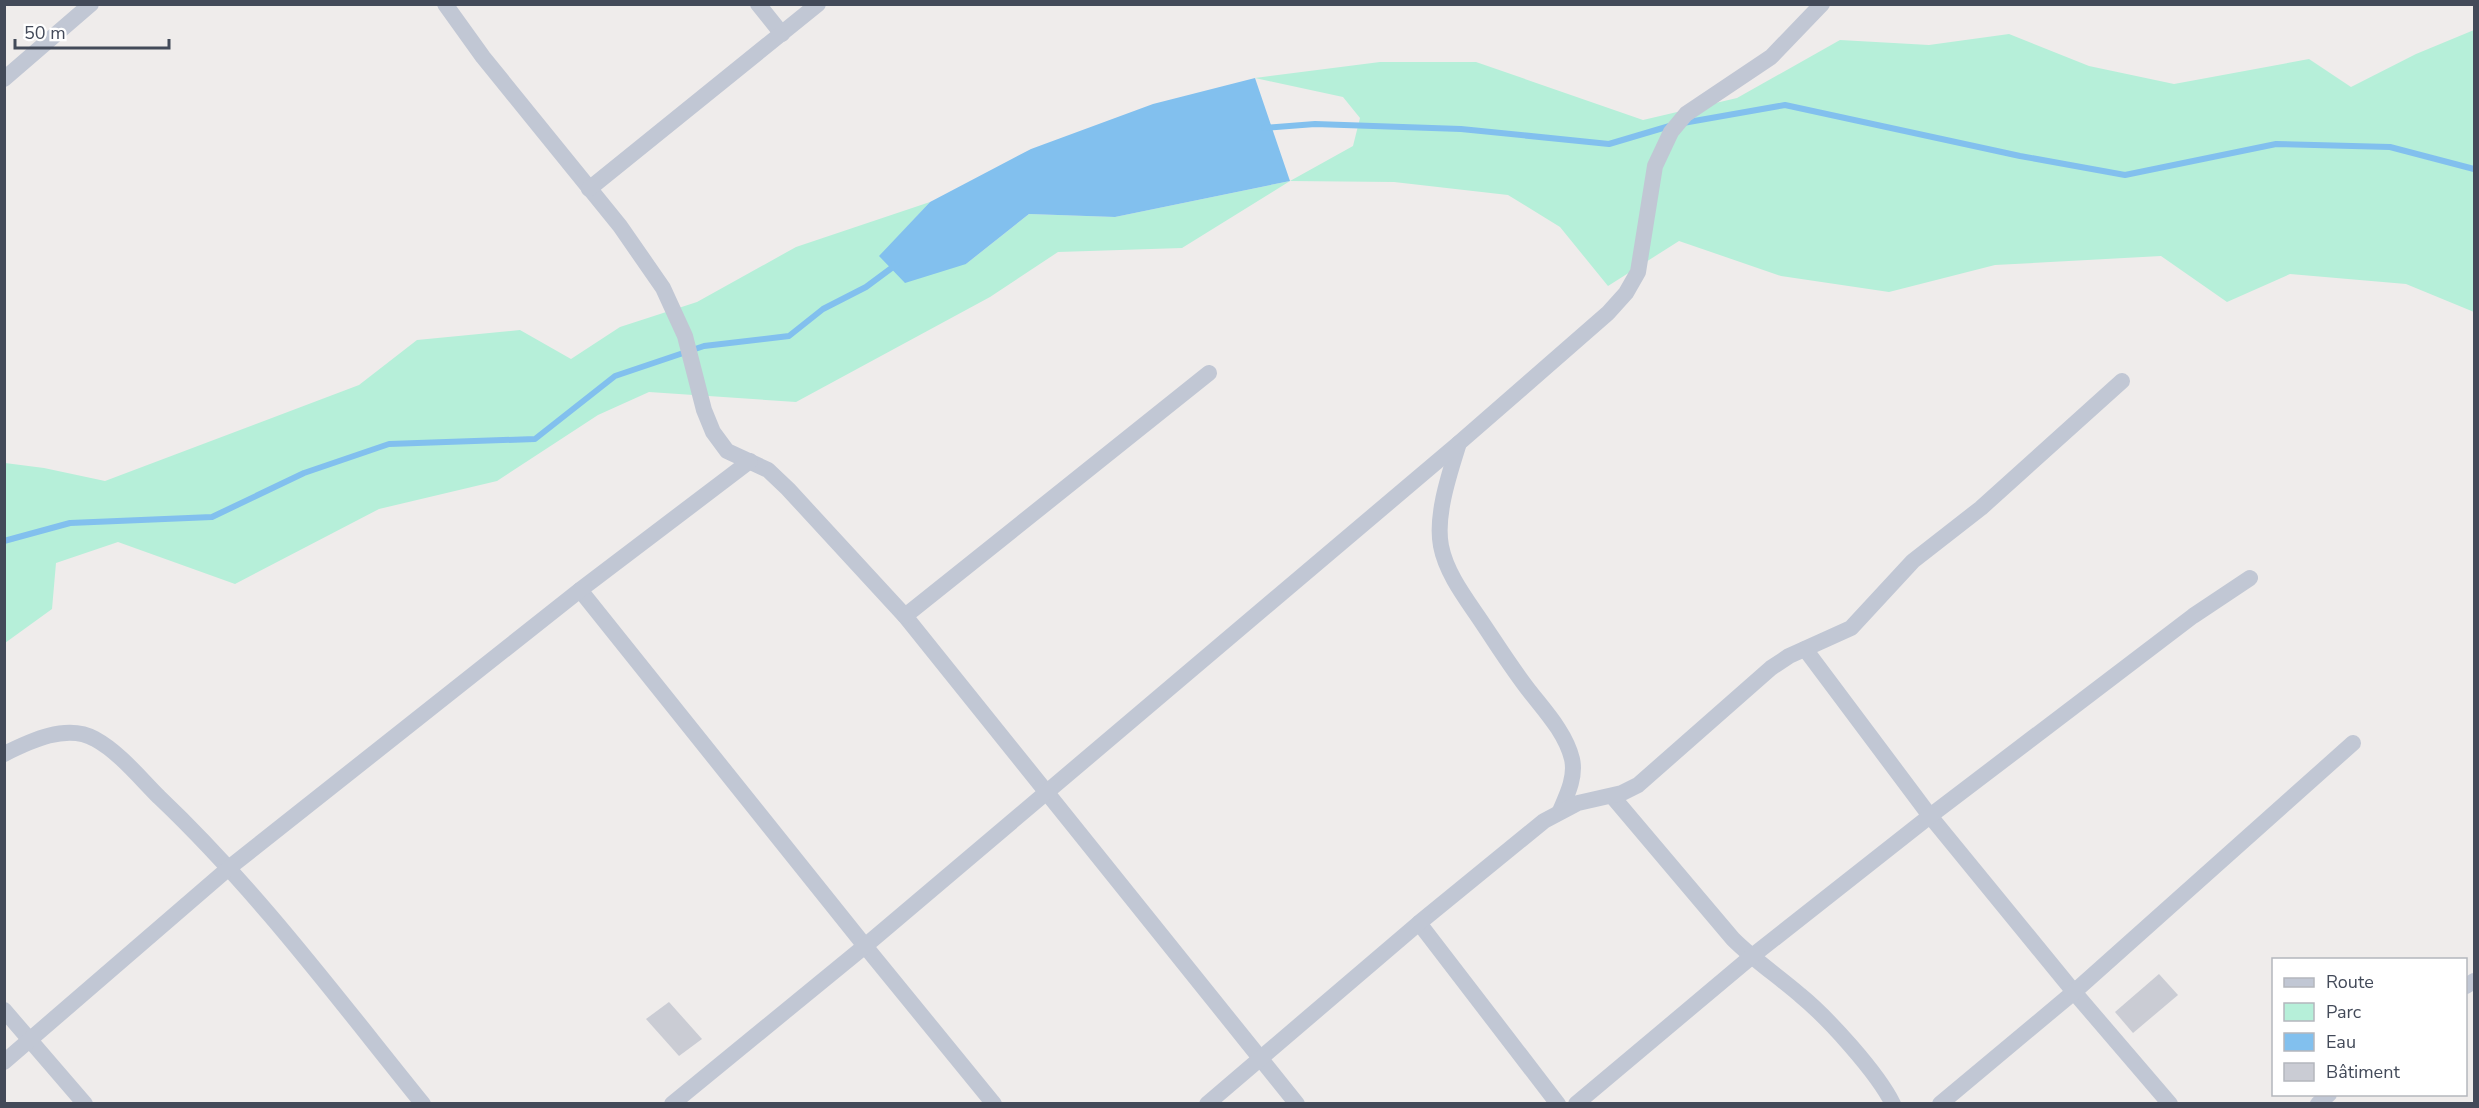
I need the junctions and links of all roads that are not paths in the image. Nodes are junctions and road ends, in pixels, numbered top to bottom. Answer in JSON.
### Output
{"nodes":[{"id":1,"x":91,"y":4,"type":"edge"},
{"id":2,"x":445,"y":4,"type":"edge"},
{"id":3,"x":758,"y":4,"type":"edge"},
{"id":4,"x":818,"y":4,"type":"edge"},
{"id":5,"x":1822,"y":4,"type":"edge"},
{"id":6,"x":782,"y":34,"type":"junction"},
{"id":7,"x":4,"y":79,"type":"edge"},
{"id":8,"x":590,"y":189,"type":"junction"},
{"id":9,"x":1209,"y":373,"type":"dead end"},
{"id":10,"x":2122,"y":381,"type":"dead end"},
{"id":11,"x":1459,"y":443,"type":"junction"},
{"id":12,"x":750,"y":461,"type":"junction"},
{"id":13,"x":2250,"y":578,"type":"dead end"},
{"id":14,"x":580,"y":590,"type":"junction"},
{"id":15,"x":905,"y":616,"type":"junction"},
{"id":16,"x":1805,"y":649,"type":"junction"},
{"id":17,"x":2353,"y":743,"type":"dead end"},
{"id":18,"x":4,"y":754,"type":"edge"},
{"id":19,"x":1048,"y":791,"type":"junction"},
{"id":20,"x":1612,"y":796,"type":"junction"},
{"id":21,"x":1560,"y":811,"type":"junction"},
{"id":22,"x":1930,"y":816,"type":"junction"},
{"id":23,"x":230,"y":867,"type":"junction"},
{"id":24,"x":1419,"y":923,"type":"junction"},
{"id":25,"x":865,"y":946,"type":"junction"},
{"id":26,"x":1751,"y":957,"type":"junction"},
{"id":27,"x":2074,"y":992,"type":"junction"},
{"id":28,"x":4,"y":1010,"type":"edge"},
{"id":29,"x":31,"y":1040,"type":"junction"},
{"id":30,"x":1262,"y":1058,"type":"junction"},
{"id":31,"x":4,"y":1062,"type":"edge"},
{"id":32,"x":85,"y":1104,"type":"edge"},
{"id":33,"x":423,"y":1104,"type":"edge"},
{"id":34,"x":672,"y":1104,"type":"edge"},
{"id":35,"x":994,"y":1104,"type":"edge"},
{"id":36,"x":1207,"y":1104,"type":"edge"},
{"id":37,"x":1297,"y":1104,"type":"edge"},
{"id":38,"x":1558,"y":1104,"type":"edge"},
{"id":39,"x":1576,"y":1104,"type":"edge"},
{"id":40,"x":1893,"y":1104,"type":"edge"},
{"id":41,"x":1940,"y":1104,"type":"edge"},
{"id":42,"x":2170,"y":1104,"type":"edge"}],
"edges":[{"from":1,"to":7,"type":"street"},
{"from":2,"to":8,"type":"street"},
{"from":3,"to":6,"type":"street"},
{"from":4,"to":6,"type":"street"},
{"from":5,"to":11,"type":"street"},
{"from":6,"to":8,"type":"street"},
{"from":8,"to":12,"type":"street"},
{"from":9,"to":15,"type":"street"},
{"from":10,"to":16,"type":"street"},
{"from":11,"to":19,"type":"street"},
{"from":11,"to":21,"type":"street"},
{"from":12,"to":14,"type":"street"},
{"from":12,"to":15,"type":"street"},
{"from":13,"to":22,"type":"street"},
{"from":14,"to":23,"type":"street"},
{"from":14,"to":25,"type":"street"},
{"from":15,"to":19,"type":"street"},
{"from":16,"to":20,"type":"street"},
{"from":16,"to":22,"type":"street"},
{"from":17,"to":27,"type":"street"},
{"from":18,"to":23,"type":"street"},
{"from":19,"to":25,"type":"street"},
{"from":19,"to":30,"type":"street"},
{"from":20,"to":21,"type":"street"},
{"from":20,"to":26,"type":"street"},
{"from":21,"to":24,"type":"street"},
{"from":22,"to":26,"type":"street"},
{"from":22,"to":27,"type":"street"},
{"from":23,"to":29,"type":"street"},
{"from":23,"to":33,"type":"street"},
{"from":24,"to":30,"type":"street"},
{"from":24,"to":38,"type":"street"},
{"from":25,"to":34,"type":"street"},
{"from":25,"to":35,"type":"street"},
{"from":26,"to":39,"type":"street"},
{"from":26,"to":40,"type":"street"},
{"from":27,"to":41,"type":"street"},
{"from":27,"to":42,"type":"street"},
{"from":28,"to":29,"type":"street"},
{"from":29,"to":31,"type":"street"},
{"from":29,"to":32,"type":"street"},
{"from":30,"to":36,"type":"street"},
{"from":30,"to":37,"type":"street"}]}
